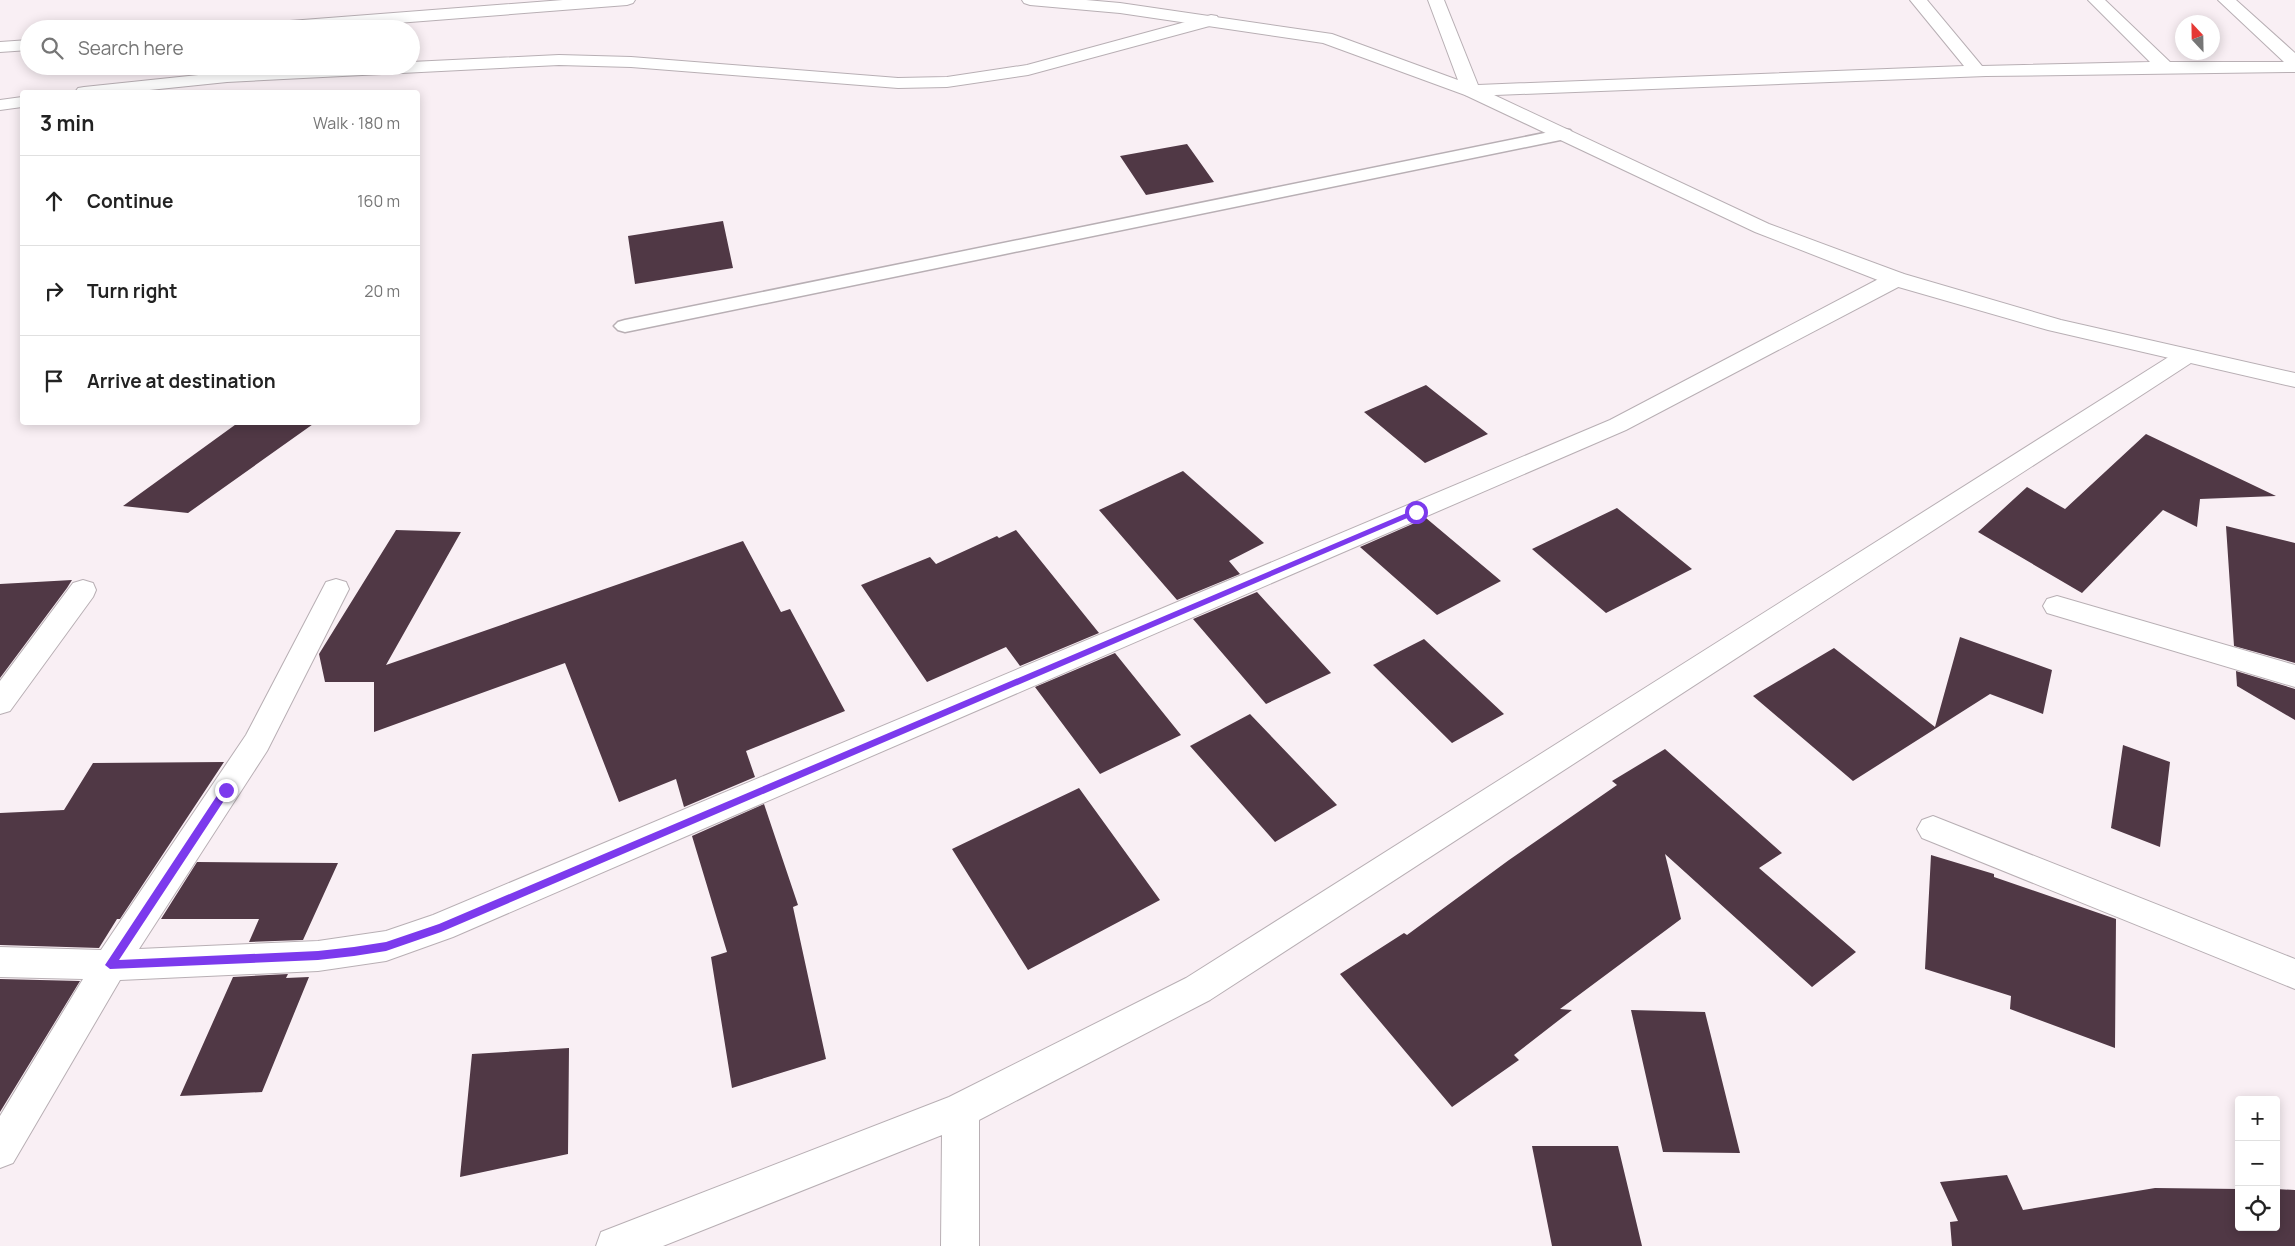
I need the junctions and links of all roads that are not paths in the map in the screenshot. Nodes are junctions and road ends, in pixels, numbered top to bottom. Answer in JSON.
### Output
{"nodes":[{"id":1,"x":627,"y":0,"type":"edge"},
{"id":2,"x":1030,"y":0,"type":"edge"},
{"id":3,"x":1436,"y":0,"type":"edge"},
{"id":4,"x":1918,"y":0,"type":"edge"},
{"id":5,"x":2096,"y":0,"type":"edge"},
{"id":6,"x":2226,"y":0,"type":"edge"},
{"id":7,"x":368,"y":20,"type":"edge"},
{"id":8,"x":1212,"y":20,"type":"junction"},
{"id":9,"x":20,"y":46,"type":"edge"},
{"id":10,"x":0,"y":47,"type":"edge"},
{"id":11,"x":2295,"y":62,"type":"edge"},
{"id":12,"x":2164,"y":66,"type":"junction"},
{"id":13,"x":420,"y":67,"type":"edge"},
{"id":14,"x":2295,"y":67,"type":"edge"},
{"id":15,"x":1978,"y":71,"type":"junction"},
{"id":16,"x":266,"y":75,"type":"edge"},
{"id":17,"x":103,"y":90,"type":"edge"},
{"id":18,"x":1471,"y":91,"type":"junction"},
{"id":19,"x":20,"y":102,"type":"edge"},
{"id":20,"x":0,"y":105,"type":"edge"},
{"id":21,"x":1564,"y":134,"type":"junction"},
{"id":22,"x":1896,"y":279,"type":"junction"},
{"id":23,"x":625,"y":326,"type":"dead end"},
{"id":24,"x":2186,"y":356,"type":"junction"},
{"id":25,"x":2295,"y":380,"type":"edge"},
{"id":26,"x":336,"y":589,"type":"dead end"},
{"id":27,"x":83,"y":590,"type":"dead end"},
{"id":28,"x":2057,"y":606,"type":"dead end"},
{"id":29,"x":2295,"y":676,"type":"edge"},
{"id":30,"x":0,"y":703,"type":"edge"},
{"id":31,"x":1933,"y":829,"type":"dead end"},
{"id":32,"x":0,"y":962,"type":"edge"},
{"id":33,"x":110,"y":965,"type":"junction"},
{"id":34,"x":2295,"y":974,"type":"edge"},
{"id":35,"x":961,"y":1110,"type":"junction"},
{"id":36,"x":0,"y":1150,"type":"edge"},
{"id":37,"x":615,"y":1246,"type":"edge"},
{"id":38,"x":960,"y":1246,"type":"edge"}],
"edges":[{"from":1,"to":7,"type":"main road"},
{"from":2,"to":8,"type":"main road"},
{"from":3,"to":18,"type":"main road"},
{"from":4,"to":15,"type":"main road"},
{"from":5,"to":12,"type":"main road"},
{"from":6,"to":11,"type":"main road"},
{"from":8,"to":13,"type":"main road"},
{"from":8,"to":18,"type":"main road"},
{"from":9,"to":10,"type":"main road"},
{"from":12,"to":14,"type":"main road"},
{"from":12,"to":15,"type":"main road"},
{"from":15,"to":18,"type":"main road"},
{"from":16,"to":17,"type":"main road"},
{"from":18,"to":21,"type":"main road"},
{"from":19,"to":20,"type":"main road"},
{"from":21,"to":22,"type":"main road"},
{"from":21,"to":23,"type":"lane"},
{"from":22,"to":24,"type":"main road"},
{"from":22,"to":33,"type":"main road"},
{"from":24,"to":25,"type":"main road"},
{"from":24,"to":35,"type":"main road"},
{"from":26,"to":33,"type":"main road"},
{"from":27,"to":30,"type":"main road"},
{"from":28,"to":29,"type":"main road"},
{"from":31,"to":34,"type":"main road"},
{"from":32,"to":33,"type":"main road"},
{"from":33,"to":36,"type":"main road"},
{"from":35,"to":37,"type":"main road"},
{"from":35,"to":38,"type":"main road"}]}
